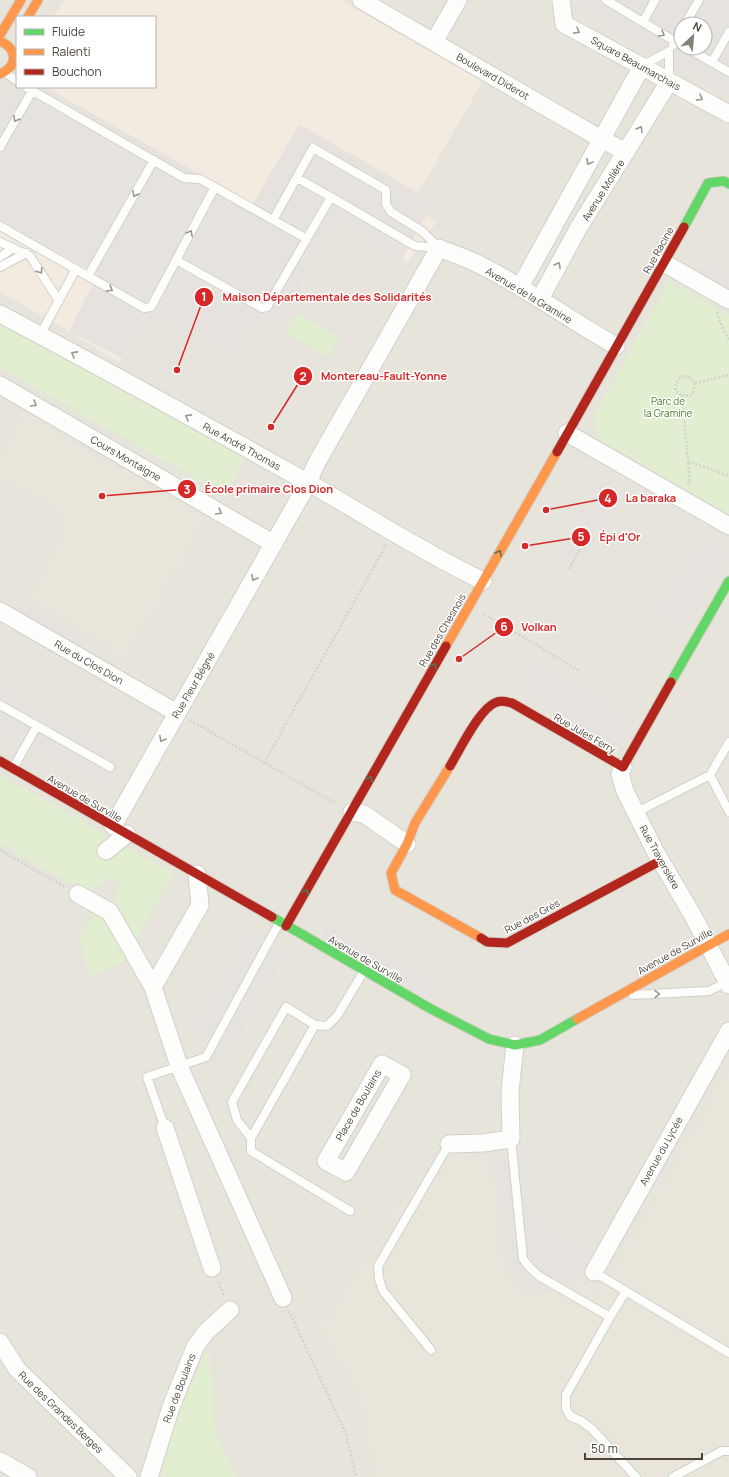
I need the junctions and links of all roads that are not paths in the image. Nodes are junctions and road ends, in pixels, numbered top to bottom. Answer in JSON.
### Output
{"nodes":[{"id":1,"x":21,"y":0,"type":"edge"},
{"id":2,"x":38,"y":0,"type":"edge"},
{"id":3,"x":361,"y":0,"type":"edge"},
{"id":4,"x":458,"y":0,"type":"edge"},
{"id":5,"x":562,"y":0,"type":"edge"},
{"id":6,"x":606,"y":0,"type":"edge"},
{"id":7,"x":655,"y":0,"type":"edge"},
{"id":8,"x":699,"y":0,"type":"edge"},
{"id":9,"x":29,"y":16,"type":"edge"},
{"id":10,"x":690,"y":16,"type":"edge"},
{"id":11,"x":642,"y":22,"type":"junction"},
{"id":12,"x":729,"y":32,"type":"edge"},
{"id":13,"x":0,"y":35,"type":"edge"},
{"id":14,"x":673,"y":40,"type":"edge"},
{"id":15,"x":0,"y":41,"type":"edge"},
{"id":16,"x":434,"y":42,"type":"junction"},
{"id":17,"x":673,"y":47,"type":"edge"},
{"id":18,"x":669,"y":51,"type":"junction"},
{"id":19,"x":701,"y":56,"type":"edge"},
{"id":20,"x":712,"y":62,"type":"junction"},
{"id":21,"x":642,"y":66,"type":"junction"},
{"id":22,"x":729,"y":72,"type":"edge"},
{"id":23,"x":2,"y":73,"type":"edge"},
{"id":24,"x":16,"y":80,"type":"edge"},
{"id":25,"x":669,"y":82,"type":"junction"},
{"id":26,"x":29,"y":89,"type":"edge"},
{"id":27,"x":729,"y":114,"type":"edge"},
{"id":28,"x":601,"y":140,"type":"junction"},
{"id":29,"x":0,"y":147,"type":"edge"},
{"id":30,"x":626,"y":152,"type":"junction"},
{"id":31,"x":154,"y":160,"type":"junction"},
{"id":32,"x":297,"y":178,"type":"junction"},
{"id":33,"x":729,"y":184,"type":"edge"},
{"id":34,"x":215,"y":187,"type":"junction"},
{"id":35,"x":331,"y":197,"type":"junction"},
{"id":36,"x":273,"y":220,"type":"junction"},
{"id":37,"x":0,"y":226,"type":"edge"},
{"id":38,"x":10,"y":232,"type":"junction"},
{"id":39,"x":0,"y":238,"type":"edge"},
{"id":40,"x":307,"y":239,"type":"junction"},
{"id":41,"x":0,"y":242,"type":"edge"},
{"id":42,"x":12,"y":248,"type":"junction"},
{"id":43,"x":439,"y":248,"type":"junction"},
{"id":44,"x":26,"y":253,"type":"junction"},
{"id":45,"x":0,"y":257,"type":"edge"},
{"id":46,"x":176,"y":260,"type":"junction"},
{"id":47,"x":664,"y":263,"type":"junction"},
{"id":48,"x":0,"y":267,"type":"edge"},
{"id":49,"x":76,"y":270,"type":"junction"},
{"id":50,"x":88,"y":276,"type":"junction"},
{"id":51,"x":520,"y":287,"type":"junction"},
{"id":52,"x":722,"y":296,"type":"edge"},
{"id":53,"x":540,"y":299,"type":"junction"},
{"id":54,"x":59,"y":301,"type":"junction"},
{"id":55,"x":0,"y":314,"type":"edge"},
{"id":56,"x":40,"y":335,"type":"junction"},
{"id":57,"x":616,"y":346,"type":"junction"},
{"id":58,"x":0,"y":385,"type":"edge"},
{"id":59,"x":567,"y":433,"type":"junction"},
{"id":60,"x":308,"y":483,"type":"junction"},
{"id":61,"x":729,"y":526,"type":"edge"},
{"id":62,"x":274,"y":544,"type":"junction"},
{"id":63,"x":483,"y":581,"type":"junction"},
{"id":64,"x":729,"y":581,"type":"edge"},
{"id":65,"x":0,"y":610,"type":"edge"},
{"id":66,"x":0,"y":705,"type":"edge"},
{"id":67,"x":177,"y":713,"type":"junction"},
{"id":68,"x":37,"y":726,"type":"junction"},
{"id":69,"x":729,"y":742,"type":"edge"},
{"id":70,"x":0,"y":761,"type":"edge"},
{"id":71,"x":110,"y":767,"type":"dead end"},
{"id":72,"x":623,"y":767,"type":"junction"},
{"id":73,"x":13,"y":769,"type":"junction"},
{"id":74,"x":710,"y":775,"type":"junction"},
{"id":75,"x":352,"y":812,"type":"junction"},
{"id":76,"x":635,"y":812,"type":"junction"},
{"id":77,"x":729,"y":812,"type":"edge"},
{"id":78,"x":120,"y":830,"type":"junction"},
{"id":79,"x":407,"y":844,"type":"junction"},
{"id":80,"x":106,"y":851,"type":"dead end"},
{"id":81,"x":660,"y":860,"type":"junction"},
{"id":82,"x":197,"y":874,"type":"junction"},
{"id":83,"x":78,"y":894,"type":"road end"},
{"id":84,"x":283,"y":924,"type":"junction"},
{"id":85,"x":729,"y":934,"type":"edge"},
{"id":86,"x":709,"y":945,"type":"junction"},
{"id":87,"x":364,"y":971,"type":"junction"},
{"id":88,"x":728,"y":984,"type":"edge"},
{"id":89,"x":153,"y":987,"type":"junction"},
{"id":90,"x":618,"y":995,"type":"junction"},
{"id":91,"x":314,"y":1025,"type":"junction"},
{"id":92,"x":729,"y":1031,"type":"edge"},
{"id":93,"x":514,"y":1045,"type":"junction"},
{"id":94,"x":179,"y":1066,"type":"junction"},
{"id":95,"x":165,"y":1128,"type":"joint"},
{"id":96,"x":251,"y":1138,"type":"junction"},
{"id":97,"x":511,"y":1139,"type":"junction"},
{"id":98,"x":449,"y":1144,"type":"joint"},
{"id":99,"x":346,"y":1172,"type":"joint"},
{"id":100,"x":350,"y":1211,"type":"dead end"},
{"id":101,"x":212,"y":1268,"type":"road end"},
{"id":102,"x":594,"y":1272,"type":"joint"},
{"id":103,"x":626,"y":1291,"type":"junction"},
{"id":104,"x":283,"y":1298,"type":"road end"},
{"id":105,"x":230,"y":1310,"type":"road end"},
{"id":106,"x":610,"y":1317,"type":"junction"},
{"id":107,"x":0,"y":1342,"type":"edge"},
{"id":108,"x":431,"y":1350,"type":"dead end"},
{"id":109,"x":729,"y":1353,"type":"edge"},
{"id":110,"x":727,"y":1453,"type":"edge"},
{"id":111,"x":0,"y":1461,"type":"edge"},
{"id":112,"x":28,"y":1477,"type":"edge"},
{"id":113,"x":128,"y":1477,"type":"edge"},
{"id":114,"x":149,"y":1477,"type":"edge"},
{"id":115,"x":636,"y":1477,"type":"edge"},
{"id":116,"x":673,"y":1477,"type":"edge"}],
"edges":[{"from":1,"to":13,"type":"street"},
{"from":2,"to":9,"type":"street"},
{"from":3,"to":16,"type":"street","name":"Boulevard Diderot"},
{"from":4,"to":16,"type":"street"},
{"from":5,"to":21,"type":"street","name":"Square Beaumarchais","one_way":true},
{"from":6,"to":11,"type":"lane"},
{"from":7,"to":11,"type":"lane"},
{"from":8,"to":10,"type":"lane"},
{"from":11,"to":14,"type":"lane","one_way":true},
{"from":12,"to":20,"type":"lane"},
{"from":15,"to":23,"type":"street"},
{"from":16,"to":28,"type":"street","name":"Boulevard Diderot"},
{"from":17,"to":18,"type":"lane"},
{"from":18,"to":21,"type":"lane"},
{"from":18,"to":25,"type":"lane"},
{"from":19,"to":20,"type":"lane"},
{"from":20,"to":22,"type":"lane"},
{"from":21,"to":25,"type":"street","name":"Square Beaumarchais"},
{"from":21,"to":28,"type":"street"},
{"from":23,"to":24,"type":"lane"},
{"from":25,"to":27,"type":"street","name":"Square Beaumarchais","one_way":true},
{"from":30,"to":25,"type":"street","name":"Avenue Molière","one_way":true},
{"from":26,"to":29,"type":"lane","one_way":true},
{"from":26,"to":31,"type":"lane"},
{"from":28,"to":30,"type":"street","name":"Boulevard Diderot"},
{"from":28,"to":51,"type":"street","one_way":true},
{"from":53,"to":30,"type":"street","name":"Avenue Molière","one_way":true},
{"from":31,"to":34,"type":"lane"},
{"from":31,"to":50,"type":"lane","one_way":true},
{"from":32,"to":35,"type":"lane"},
{"from":32,"to":36,"type":"lane"},
{"from":32,"to":43,"type":"lane"},
{"from":33,"to":47,"type":"street","name":"Rue Racine"},
{"from":34,"to":36,"type":"lane"},
{"from":46,"to":34,"type":"lane","one_way":true},
{"from":35,"to":40,"type":"lane"},
{"from":35,"to":43,"type":"lane"},
{"from":36,"to":40,"type":"lane"},
{"from":37,"to":38,"type":"lane"},
{"from":38,"to":39,"type":"lane"},
{"from":38,"to":49,"type":"lane"},
{"from":40,"to":46,"type":"lane"},
{"from":41,"to":42,"type":"lane"},
{"from":42,"to":44,"type":"lane"},
{"from":42,"to":45,"type":"lane"},
{"from":43,"to":51,"type":"street","name":"Avenue de la Gramine"},
{"from":43,"to":60,"type":"street","name":"Rue Fleur Bégné"},
{"from":44,"to":48,"type":"lane"},
{"from":44,"to":54,"type":"lane","one_way":true},
{"from":50,"to":46,"type":"lane","one_way":true},
{"from":47,"to":52,"type":"street"},
{"from":47,"to":57,"type":"street","name":"Rue Racine"},
{"from":49,"to":50,"type":"lane"},
{"from":49,"to":54,"type":"lane"},
{"from":51,"to":53,"type":"street","name":"Avenue de la Gramine"},
{"from":53,"to":57,"type":"street","name":"Avenue de la Gramine"},
{"from":54,"to":56,"type":"lane"},
{"from":55,"to":56,"type":"street","name":"Rue André Thomas"},
{"from":60,"to":56,"type":"street","name":"Rue André Thomas","one_way":true},
{"from":57,"to":59,"type":"street","name":"Rue des Chesnois"},
{"from":58,"to":62,"type":"street","name":"Cours Montaigne","one_way":true},
{"from":59,"to":61,"type":"street"},
{"from":63,"to":59,"type":"street","name":"Rue des Chesnois","one_way":true},
{"from":60,"to":62,"type":"street","name":"Rue Fleur Bégné"},
{"from":60,"to":63,"type":"street","name":"Rue André Thomas"},
{"from":62,"to":67,"type":"street","name":"Rue Fleur Bégné","one_way":true},
{"from":75,"to":63,"type":"street","name":"Rue des Chesnois","one_way":true},
{"from":64,"to":72,"type":"street","name":"Rue Jules Ferry"},
{"from":65,"to":67,"type":"street","name":"Rue du Clos Dion"},
{"from":66,"to":68,"type":"lane"},
{"from":67,"to":78,"type":"street","name":"Rue Fleur Bégné","one_way":true},
{"from":68,"to":71,"type":"lane"},
{"from":68,"to":73,"type":"lane"},
{"from":69,"to":74,"type":"lane"},
{"from":70,"to":73,"type":"street","name":"Avenue de Surville"},
{"from":72,"to":76,"type":"street","name":"Rue Traversière"},
{"from":72,"to":79,"type":"street","name":"Rue Jules Ferry"},
{"from":73,"to":78,"type":"street","name":"Avenue de Surville"},
{"from":74,"to":76,"type":"lane"},
{"from":74,"to":77,"type":"lane"},
{"from":75,"to":79,"type":"street"},
{"from":84,"to":75,"type":"street","name":"Rue des Chesnois","one_way":true},
{"from":76,"to":81,"type":"street","name":"Rue Traversière"},
{"from":78,"to":80,"type":"street"},
{"from":78,"to":82,"type":"street","name":"Avenue de Surville"},
{"from":79,"to":81,"type":"street","name":"Rue des Grès"},
{"from":81,"to":86,"type":"street","name":"Rue Traversière"},
{"from":82,"to":84,"type":"street","name":"Avenue de Surville"},
{"from":82,"to":89,"type":"street"},
{"from":83,"to":89,"type":"street"},
{"from":84,"to":87,"type":"street","name":"Avenue de Surville"},
{"from":84,"to":94,"type":"lane"},
{"from":85,"to":86,"type":"street","name":"Avenue de Surville"},
{"from":86,"to":88,"type":"street"},
{"from":86,"to":90,"type":"street","name":"Avenue de Surville"},
{"from":87,"to":91,"type":"lane"},
{"from":87,"to":93,"type":"street","name":"Avenue de Surville"},
{"from":90,"to":88,"type":"lane","one_way":true},
{"from":89,"to":94,"type":"street"},
{"from":90,"to":93,"type":"street","name":"Avenue de Surville"},
{"from":91,"to":96,"type":"lane"},
{"from":91,"to":96,"type":"lane"},
{"from":92,"to":102,"type":"street","name":"Avenue du Lycée"},
{"from":93,"to":97,"type":"street"},
{"from":94,"to":95,"type":"lane"},
{"from":94,"to":104,"type":"street"},
{"from":95,"to":101,"type":"street"},
{"from":96,"to":100,"type":"lane"},
{"from":97,"to":98,"type":"street"},
{"from":97,"to":106,"type":"lane"},
{"from":98,"to":108,"type":"lane"},
{"from":99,"to":99,"type":"street","name":"Place de Boulains"},
{"from":102,"to":103,"type":"lane"},
{"from":103,"to":106,"type":"lane"},
{"from":103,"to":109,"type":"lane"},
{"from":105,"to":114,"type":"street","name":"Rue de Boulains"},
{"from":106,"to":115,"type":"lane"},
{"from":107,"to":113,"type":"street","name":"Rue des Grandes Berges"},
{"from":110,"to":116,"type":"lane"},
{"from":111,"to":112,"type":"street"}]}
